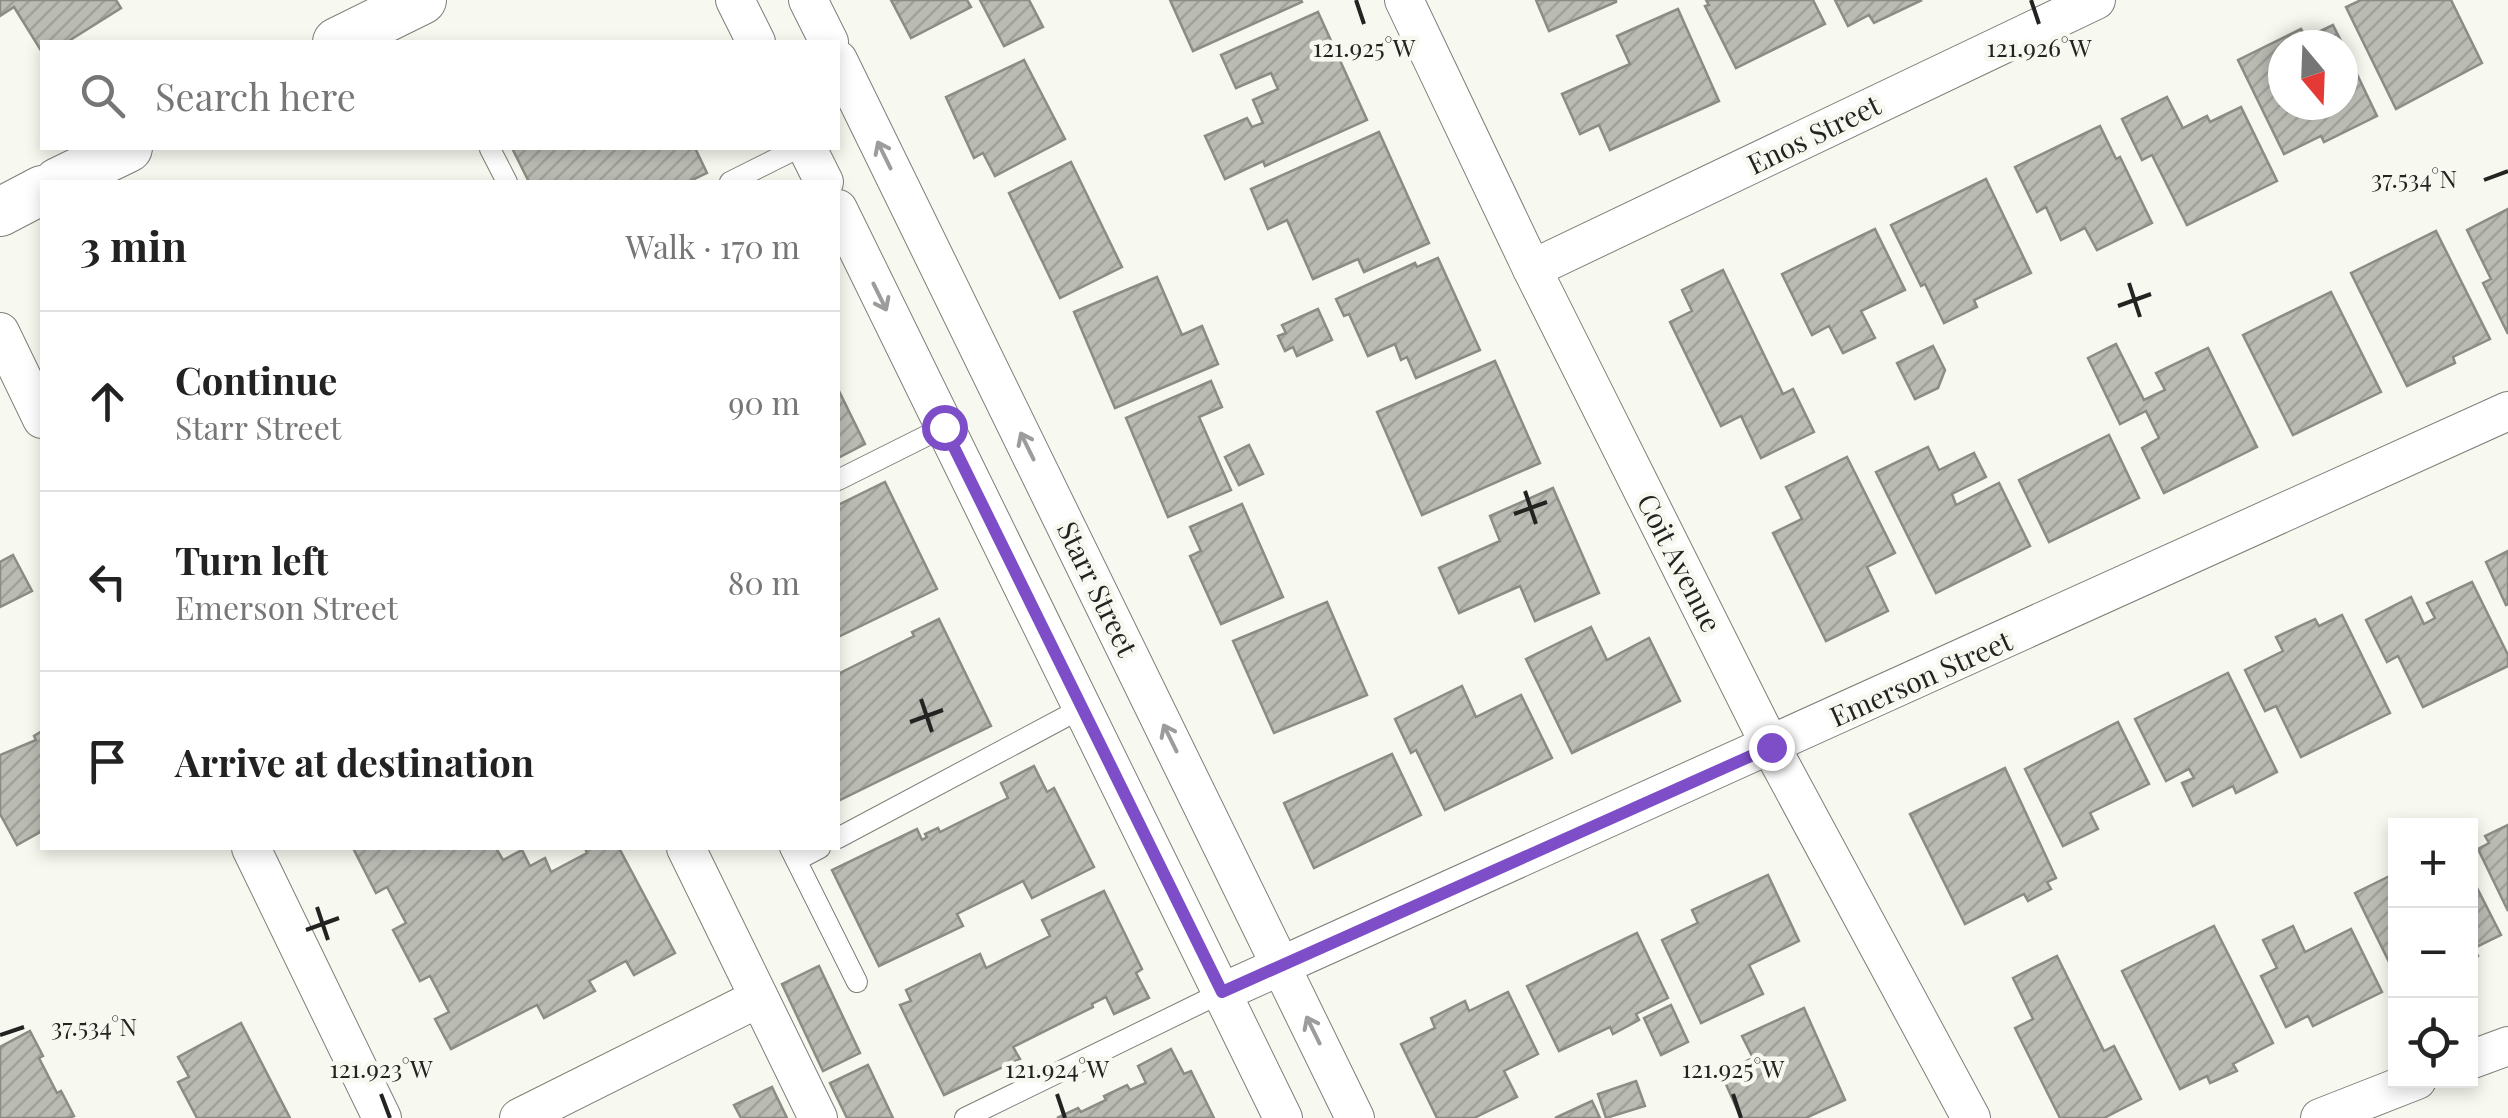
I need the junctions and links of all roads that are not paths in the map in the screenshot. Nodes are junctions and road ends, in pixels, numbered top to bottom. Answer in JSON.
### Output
{"nodes":[{"id":1,"x":422,"y":0,"type":"edge"},
{"id":2,"x":735,"y":0,"type":"edge"},
{"id":3,"x":808,"y":0,"type":"edge"},
{"id":4,"x":1404,"y":0,"type":"edge"},
{"id":5,"x":2096,"y":0,"type":"edge"},
{"id":6,"x":341,"y":40,"type":"edge"},
{"id":7,"x":755,"y":40,"type":"edge"},
{"id":8,"x":828,"y":40,"type":"edge"},
{"id":9,"x":840,"y":64,"type":"edge"},
{"id":10,"x":124,"y":150,"type":"edge"},
{"id":11,"x":491,"y":150,"type":"edge"},
{"id":12,"x":794,"y":150,"type":"edge"},
{"id":13,"x":808,"y":150,"type":"edge"},
{"id":14,"x":62,"y":180,"type":"edge"},
{"id":15,"x":506,"y":180,"type":"edge"},
{"id":16,"x":734,"y":180,"type":"edge"},
{"id":17,"x":823,"y":180,"type":"edge"},
{"id":18,"x":40,"y":191,"type":"edge"},
{"id":19,"x":0,"y":212,"type":"edge"},
{"id":20,"x":840,"y":214,"type":"edge"},
{"id":21,"x":1532,"y":269,"type":"junction"},
{"id":22,"x":0,"y":332,"type":"edge"},
{"id":23,"x":2508,"y":412,"type":"edge"},
{"id":24,"x":40,"y":414,"type":"edge"},
{"id":25,"x":944,"y":427,"type":"junction"},
{"id":26,"x":840,"y":479,"type":"edge"},
{"id":27,"x":1082,"y":708,"type":"junction"},
{"id":28,"x":1771,"y":747,"type":"junction"},
{"id":29,"x":840,"y":837,"type":"edge"},
{"id":30,"x":252,"y":850,"type":"edge"},
{"id":31,"x":687,"y":850,"type":"edge"},
{"id":32,"x":794,"y":854,"type":"edge"},
{"id":33,"x":1281,"y":964,"type":"junction"},
{"id":34,"x":857,"y":982,"type":"dead end"},
{"id":35,"x":1222,"y":992,"type":"junction"},
{"id":36,"x":759,"y":998,"type":"junction"},
{"id":37,"x":2508,"y":1046,"type":"edge"},
{"id":38,"x":2478,"y":1057,"type":"edge"},
{"id":39,"x":2397,"y":1088,"type":"edge"},
{"id":40,"x":382,"y":1118,"type":"edge"},
{"id":41,"x":519,"y":1118,"type":"edge"},
{"id":42,"x":818,"y":1118,"type":"edge"},
{"id":43,"x":965,"y":1118,"type":"edge"},
{"id":44,"x":1283,"y":1118,"type":"edge"},
{"id":45,"x":1355,"y":1118,"type":"edge"},
{"id":46,"x":1970,"y":1118,"type":"edge"},
{"id":47,"x":2320,"y":1118,"type":"edge"}],
"edges":[{"from":1,"to":6,"type":"street"},
{"from":2,"to":7,"type":"street"},
{"from":3,"to":8,"type":"street"},
{"from":4,"to":21,"type":"street","name":"Coit Avenue"},
{"from":5,"to":21,"type":"street","name":"Enos Street"},
{"from":33,"to":9,"type":"street","name":"Starr Street","one_way":true},
{"from":10,"to":14,"type":"street"},
{"from":11,"to":15,"type":"lane"},
{"from":12,"to":16,"type":"lane"},
{"from":13,"to":17,"type":"street"},
{"from":18,"to":19,"type":"street"},
{"from":20,"to":25,"type":"street","one_way":true},
{"from":21,"to":28,"type":"street","name":"Coit Avenue"},
{"from":22,"to":24,"type":"street"},
{"from":23,"to":28,"type":"street","name":"Emerson Street"},
{"from":25,"to":26,"type":"lane"},
{"from":25,"to":27,"type":"street"},
{"from":27,"to":29,"type":"lane"},
{"from":27,"to":35,"type":"street"},
{"from":28,"to":33,"type":"street","name":"Emerson Street"},
{"from":28,"to":46,"type":"street","name":"Coit Avenue"},
{"from":30,"to":40,"type":"street"},
{"from":31,"to":36,"type":"street"},
{"from":32,"to":34,"type":"lane"},
{"from":33,"to":35,"type":"street","name":"Emerson Street"},
{"from":45,"to":33,"type":"street","name":"Starr Street","one_way":true},
{"from":35,"to":43,"type":"lane"},
{"from":35,"to":44,"type":"street"},
{"from":36,"to":41,"type":"street"},
{"from":36,"to":42,"type":"street"},
{"from":37,"to":38,"type":"street"},
{"from":39,"to":47,"type":"street"}]}
